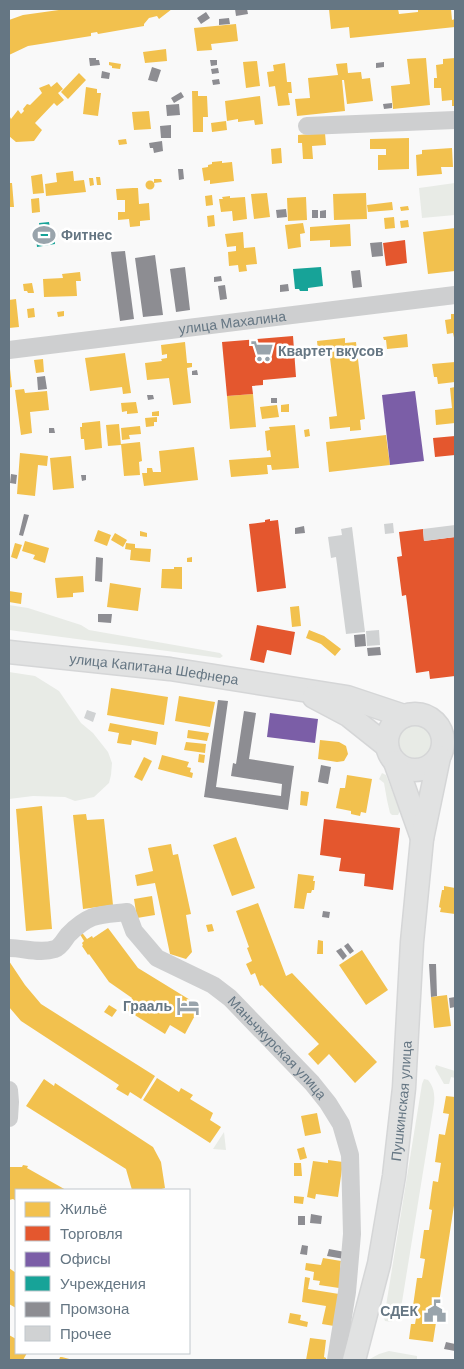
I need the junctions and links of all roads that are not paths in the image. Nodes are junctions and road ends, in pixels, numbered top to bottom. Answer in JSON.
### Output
{"nodes":[{"id":1,"x":455,"y":120,"type":"edge"},
{"id":2,"x":307,"y":126,"type":"dead end"},
{"id":3,"x":455,"y":295,"type":"edge"},
{"id":4,"x":9,"y":350,"type":"edge"},
{"id":5,"x":9,"y":652,"type":"edge"},
{"id":6,"x":300,"y":690,"type":"junction"},
{"id":7,"x":404,"y":716,"type":"junction"},
{"id":8,"x":430,"y":718,"type":"junction"},
{"id":9,"x":455,"y":719,"type":"edge"},
{"id":10,"x":446,"y":749,"type":"edge"},
{"id":11,"x":391,"y":754,"type":"junction"},
{"id":12,"x":422,"y":838,"type":"junction"},
{"id":13,"x":9,"y":948,"type":"edge"},
{"id":14,"x":9,"y":1090,"type":"edge"},
{"id":15,"x":9,"y":1118,"type":"edge"},
{"id":16,"x":336,"y":1360,"type":"edge"},
{"id":17,"x":354,"y":1360,"type":"edge"}],
"edges":[{"from":1,"to":2,"type":"street"},
{"from":3,"to":4,"type":"street","name":"улица Махалина"},
{"from":5,"to":6,"type":"main road","name":"улица Капитана Шефнера"},
{"from":6,"to":7,"type":"main road","name":"улица Капитана Шефнера"},
{"from":6,"to":11,"type":"main road","name":"улица Капитана Шефнера"},
{"from":7,"to":8,"type":"main road"},
{"from":7,"to":11,"type":"main road"},
{"from":8,"to":9,"type":"main road"},
{"from":8,"to":10,"type":"main road"},
{"from":10,"to":11,"type":"main road"},
{"from":10,"to":12,"type":"main road","name":"Пушкинская улица"},
{"from":11,"to":12,"type":"main road","name":"Пушкинская улица"},
{"from":12,"to":17,"type":"main road","name":"Пушкинская улица"},
{"from":13,"to":16,"type":"street","name":"Маньчжурская улица"},
{"from":14,"to":15,"type":"street"}]}
